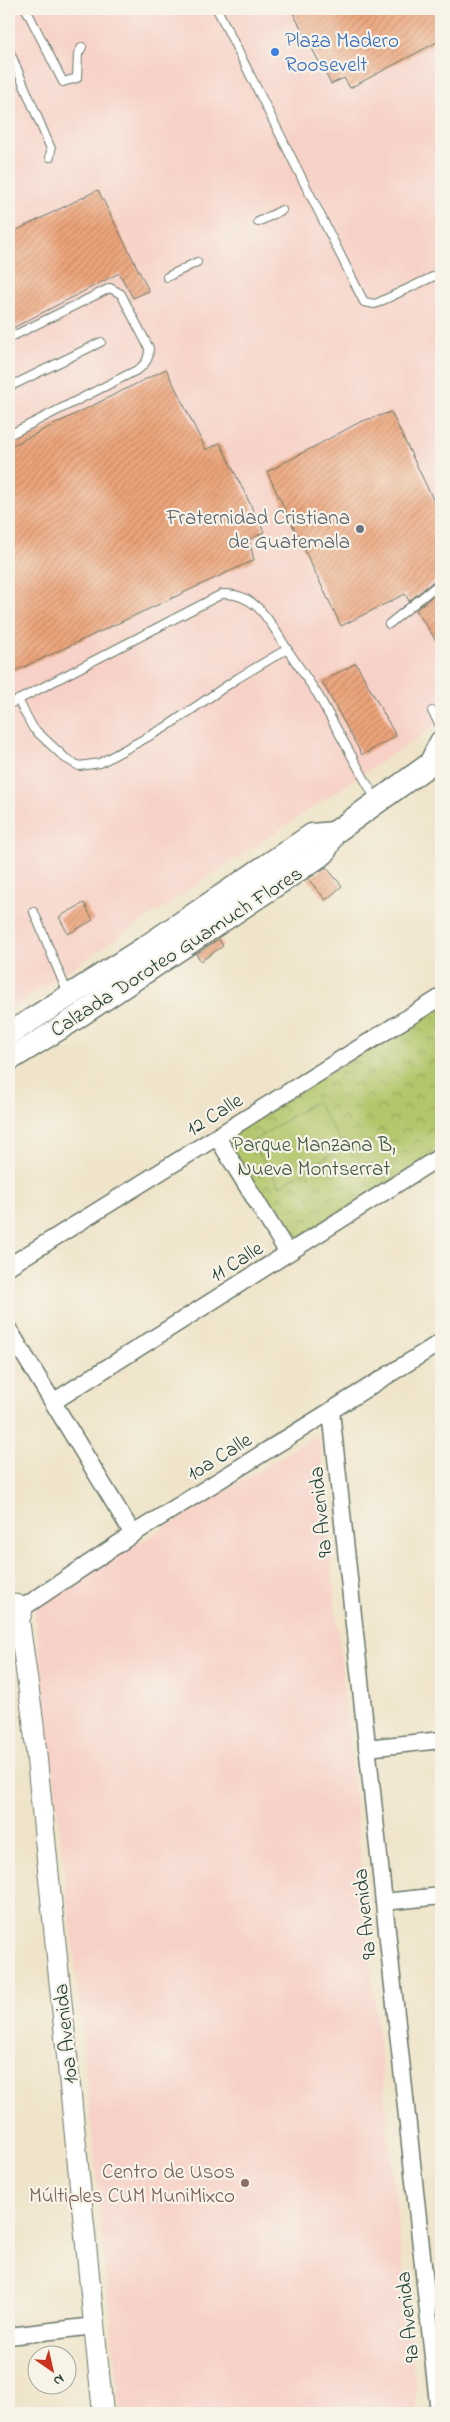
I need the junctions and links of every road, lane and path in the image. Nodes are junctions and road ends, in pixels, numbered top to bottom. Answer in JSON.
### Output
{"nodes":[{"id":1,"x":26,"y":9,"type":"edge"},
{"id":2,"x":217,"y":9,"type":"edge"},
{"id":3,"x":82,"y":47,"type":"dead end"},
{"id":4,"x":9,"y":50,"type":"edge"},
{"id":5,"x":50,"y":157,"type":"dead end"},
{"id":6,"x":282,"y":210,"type":"dead end"},
{"id":7,"x":258,"y":222,"type":"dead end"},
{"id":8,"x":197,"y":262,"type":"dead end"},
{"id":9,"x":441,"y":273,"type":"edge"},
{"id":10,"x":167,"y":278,"type":"dead end"},
{"id":11,"x":9,"y":338,"type":"edge"},
{"id":12,"x":101,"y":342,"type":"dead end"},
{"id":13,"x":9,"y":387,"type":"edge"},
{"id":14,"x":9,"y":435,"type":"edge"},
{"id":15,"x":440,"y":583,"type":"edge"},
{"id":16,"x":388,"y":624,"type":"dead end"},
{"id":17,"x":287,"y":649,"type":"junction"},
{"id":18,"x":18,"y":700,"type":"junction"},
{"id":19,"x":9,"y":704,"type":"edge"},
{"id":20,"x":432,"y":712,"type":"dead end"},
{"id":21,"x":441,"y":727,"type":"edge"},
{"id":22,"x":441,"y":742,"type":"edge"},
{"id":23,"x":436,"y":764,"type":"edge"},
{"id":24,"x":377,"y":802,"type":"junction"},
{"id":25,"x":334,"y":833,"type":"junction"},
{"id":26,"x":34,"y":912,"type":"dead end"},
{"id":27,"x":69,"y":996,"type":"junction"},
{"id":28,"x":441,"y":997,"type":"edge"},
{"id":29,"x":9,"y":1034,"type":"edge"},
{"id":30,"x":9,"y":1060,"type":"edge"},
{"id":31,"x":217,"y":1137,"type":"junction"},
{"id":32,"x":441,"y":1156,"type":"edge"},
{"id":33,"x":288,"y":1253,"type":"junction"},
{"id":34,"x":9,"y":1266,"type":"edge"},
{"id":35,"x":9,"y":1330,"type":"edge"},
{"id":36,"x":441,"y":1342,"type":"edge"},
{"id":37,"x":53,"y":1402,"type":"junction"},
{"id":38,"x":331,"y":1411,"type":"junction"},
{"id":39,"x":133,"y":1534,"type":"junction"},
{"id":40,"x":12,"y":1612,"type":"edge"},
{"id":41,"x":441,"y":1740,"type":"edge"},
{"id":42,"x":367,"y":1748,"type":"junction"},
{"id":43,"x":441,"y":1896,"type":"edge"},
{"id":44,"x":384,"y":1902,"type":"junction"},
{"id":45,"x":94,"y":2326,"type":"junction"},
{"id":46,"x":9,"y":2336,"type":"edge"},
{"id":47,"x":103,"y":2413,"type":"edge"},
{"id":48,"x":439,"y":2413,"type":"edge"}],
"edges":[{"from":1,"to":3,"type":"lane"},
{"from":2,"to":9,"type":"lane"},
{"from":4,"to":5,"type":"lane"},
{"from":6,"to":7,"type":"lane"},
{"from":8,"to":10,"type":"lane"},
{"from":11,"to":14,"type":"lane"},
{"from":12,"to":13,"type":"lane"},
{"from":15,"to":16,"type":"lane"},
{"from":17,"to":18,"type":"lane"},
{"from":17,"to":18,"type":"lane"},
{"from":17,"to":24,"type":"lane"},
{"from":18,"to":19,"type":"lane"},
{"from":20,"to":21,"type":"lane"},
{"from":22,"to":23,"type":"main road","name":"Calzada Doroteo Guamuch Flores"},
{"from":23,"to":24,"type":"main road","name":"Calzada Doroteo Guamuch Flores"},
{"from":24,"to":25,"type":"main road","name":"Calzada Doroteo Guamuch Flores"},
{"from":25,"to":27,"type":"main road","name":"Calzada Doroteo Guamuch Flores"},
{"from":25,"to":30,"type":"main road","name":"Calzada Doroteo Guamuch Flores"},
{"from":26,"to":27,"type":"lane"},
{"from":27,"to":29,"type":"main road","name":"Calzada Doroteo Guamuch Flores"},
{"from":28,"to":31,"type":"street","name":"12 Calle"},
{"from":31,"to":33,"type":"street"},
{"from":31,"to":34,"type":"street","name":"12 Calle"},
{"from":32,"to":33,"type":"street","name":"11 Calle"},
{"from":33,"to":37,"type":"street","name":"11 Calle"},
{"from":35,"to":37,"type":"street"},
{"from":36,"to":38,"type":"street","name":"10a Calle"},
{"from":37,"to":39,"type":"street"},
{"from":38,"to":39,"type":"street","name":"10a Calle"},
{"from":38,"to":42,"type":"street","name":"9a Avenida"},
{"from":39,"to":40,"type":"street","name":"10a Calle"},
{"from":40,"to":45,"type":"street","name":"10a Avenida"},
{"from":41,"to":42,"type":"street"},
{"from":42,"to":44,"type":"street","name":"9a Avenida"},
{"from":43,"to":44,"type":"street"},
{"from":44,"to":48,"type":"street","name":"9a Avenida"},
{"from":45,"to":46,"type":"street"},
{"from":45,"to":47,"type":"street","name":"10a Avenida"}]}
